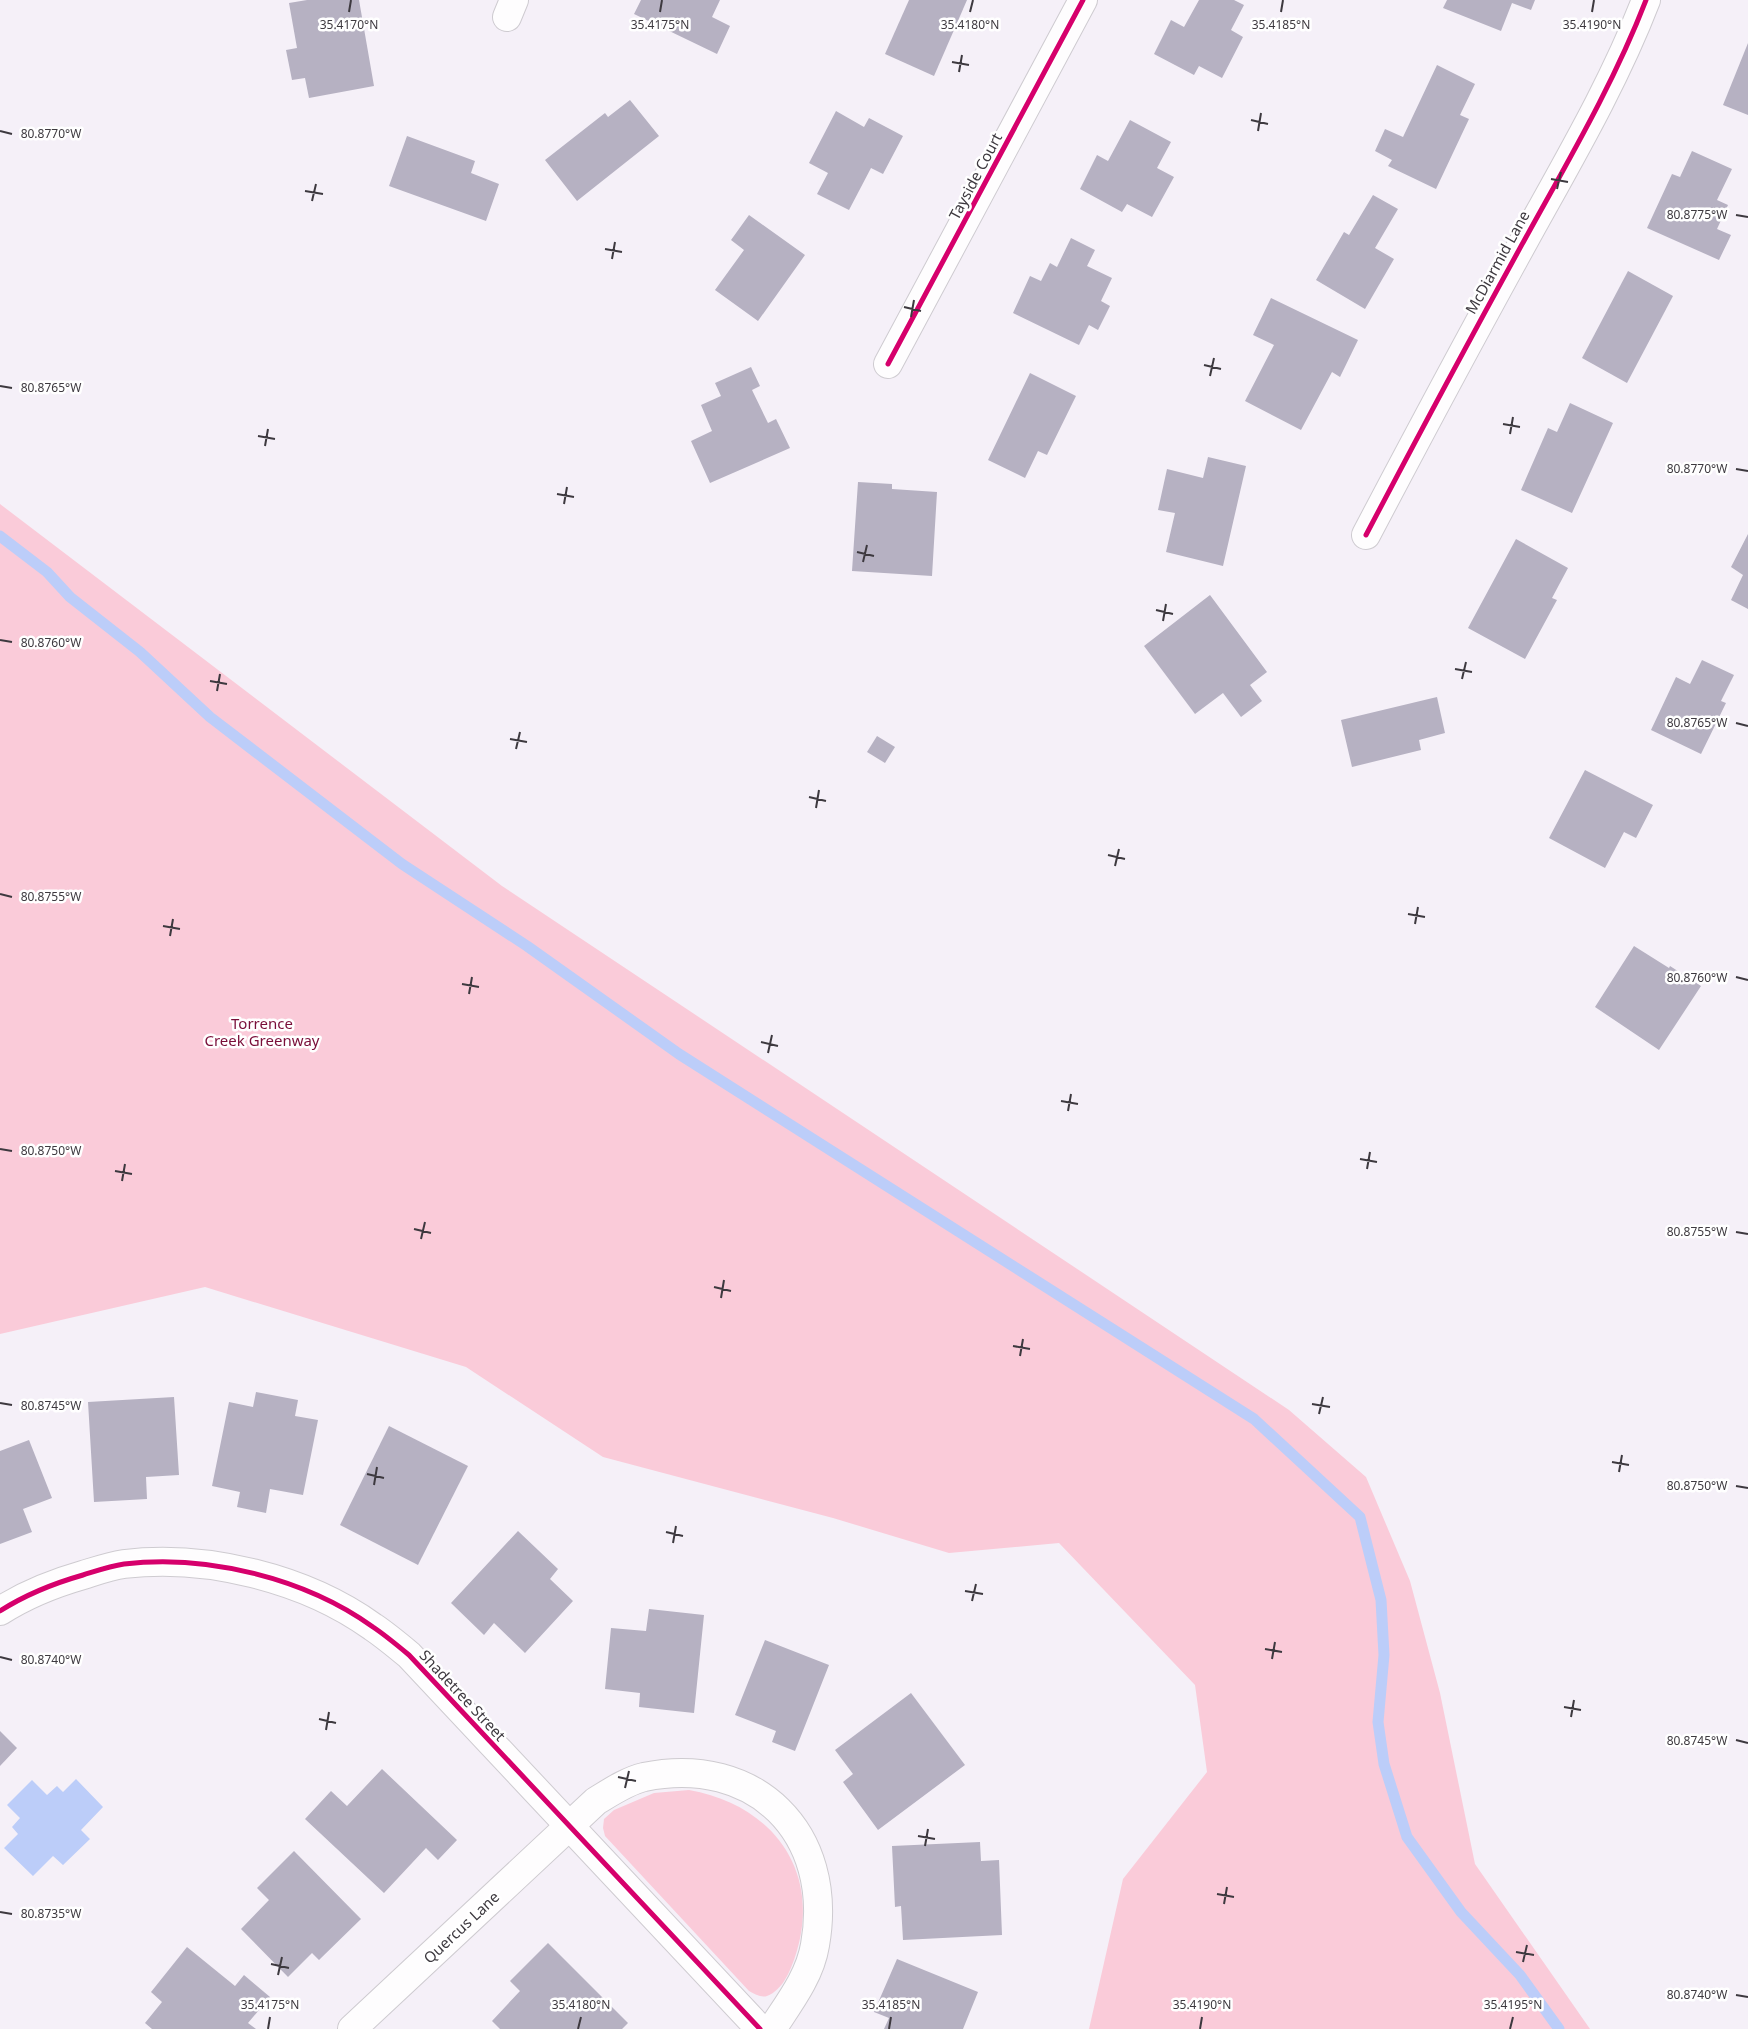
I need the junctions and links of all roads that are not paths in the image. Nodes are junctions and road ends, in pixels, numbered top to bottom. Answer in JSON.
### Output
{"nodes":[{"id":1,"x":1083,"y":0,"type":"edge"},
{"id":2,"x":1646,"y":0,"type":"edge"},
{"id":3,"x":888,"y":364,"type":"dead end"},
{"id":4,"x":1366,"y":535,"type":"dead end"},
{"id":5,"x":0,"y":1611,"type":"edge"},
{"id":6,"x":569,"y":1826,"type":"junction"},
{"id":7,"x":352,"y":2029,"type":"edge"},
{"id":8,"x":760,"y":2029,"type":"edge"},
{"id":9,"x":772,"y":2029,"type":"edge"}],
"edges":[{"from":1,"to":3,"type":"street","name":"Tayside Court"},
{"from":2,"to":4,"type":"street","name":"McDiarmid Lane"},
{"from":5,"to":6,"type":"street","name":"Shadetree Street"},
{"from":6,"to":7,"type":"street","name":"Quercus Lane"},
{"from":6,"to":8,"type":"street","name":"Shadetree Street"},
{"from":6,"to":9,"type":"street","name":"Quercus Lane"}]}
